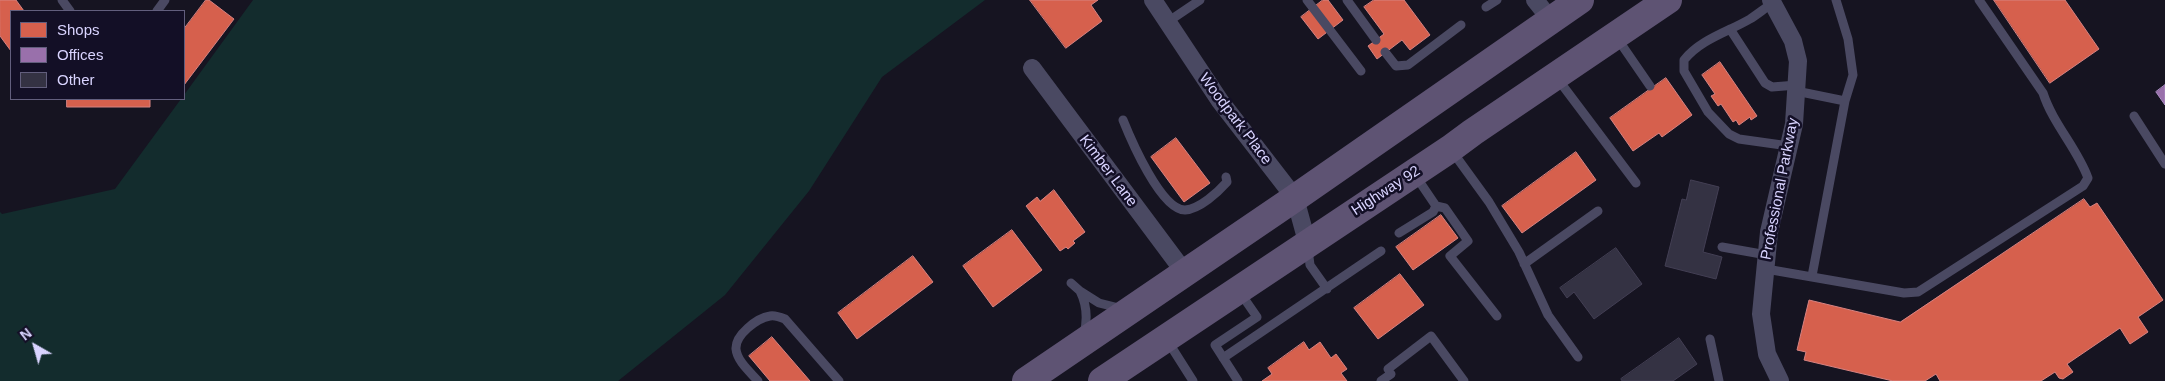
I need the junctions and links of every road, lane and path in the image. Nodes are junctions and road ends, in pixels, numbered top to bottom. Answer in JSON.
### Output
{"nodes":[{"id":1,"x":166,"y":0,"type":"edge"},
{"id":2,"x":1153,"y":0,"type":"edge"},
{"id":3,"x":1200,"y":0,"type":"edge"},
{"id":4,"x":1308,"y":0,"type":"edge"},
{"id":5,"x":1347,"y":0,"type":"edge"},
{"id":6,"x":1497,"y":0,"type":"edge"},
{"id":7,"x":1580,"y":0,"type":"edge"},
{"id":8,"x":1668,"y":0,"type":"edge"},
{"id":9,"x":1836,"y":0,"type":"edge"},
{"id":10,"x":1979,"y":0,"type":"edge"},
{"id":11,"x":1772,"y":2,"type":"edge"},
{"id":12,"x":1486,"y":7,"type":"dead end"},
{"id":13,"x":158,"y":10,"type":"edge"},
{"id":14,"x":1543,"y":10,"type":"edge"},
{"id":15,"x":1166,"y":23,"type":"junction"},
{"id":16,"x":1461,"y":25,"type":"dead end"},
{"id":17,"x":1730,"y":29,"type":"junction"},
{"id":18,"x":1615,"y":36,"type":"junction"},
{"id":19,"x":1376,"y":40,"type":"dead end"},
{"id":20,"x":1385,"y":52,"type":"dead end"},
{"id":21,"x":1032,"y":68,"type":"dead end"},
{"id":22,"x":1361,"y":71,"type":"dead end"},
{"id":23,"x":1556,"y":76,"type":"junction"},
{"id":24,"x":1650,"y":86,"type":"dead end"},
{"id":25,"x":1796,"y":88,"type":"junction"},
{"id":26,"x":1845,"y":101,"type":"junction"},
{"id":27,"x":2134,"y":116,"type":"dead end"},
{"id":28,"x":1123,"y":120,"type":"dead end"},
{"id":29,"x":1789,"y":146,"type":"junction"},
{"id":30,"x":1450,"y":149,"type":"junction"},
{"id":31,"x":2165,"y":164,"type":"edge"},
{"id":32,"x":1413,"y":173,"type":"junction"},
{"id":33,"x":1226,"y":177,"type":"dead end"},
{"id":34,"x":1636,"y":182,"type":"dead end"},
{"id":35,"x":1295,"y":198,"type":"junction"},
{"id":36,"x":1436,"y":206,"type":"junction"},
{"id":37,"x":1598,"y":211,"type":"dead end"},
{"id":38,"x":1400,"y":234,"type":"dead end"},
{"id":39,"x":1307,"y":242,"type":"junction"},
{"id":40,"x":1722,"y":246,"type":"dead end"},
{"id":41,"x":1381,"y":251,"type":"dead end"},
{"id":42,"x":1766,"y":262,"type":"junction"},
{"id":43,"x":1524,"y":264,"type":"junction"},
{"id":44,"x":1186,"y":273,"type":"junction"},
{"id":45,"x":1812,"y":276,"type":"junction"},
{"id":46,"x":1071,"y":282,"type":"dead end"},
{"id":47,"x":1238,"y":289,"type":"junction"},
{"id":48,"x":1326,"y":289,"type":"junction"},
{"id":49,"x":1080,"y":291,"type":"junction"},
{"id":50,"x":1133,"y":308,"type":"junction"},
{"id":51,"x":1497,"y":316,"type":"dead end"},
{"id":52,"x":1165,"y":338,"type":"junction"},
{"id":53,"x":1710,"y":338,"type":"dead end"},
{"id":54,"x":1081,"y":344,"type":"junction"},
{"id":55,"x":1578,"y":356,"type":"dead end"},
{"id":56,"x":1223,"y":358,"type":"junction"},
{"id":57,"x":1716,"y":380,"type":"edge"},
{"id":58,"x":758,"y":381,"type":"edge"},
{"id":59,"x":839,"y":381,"type":"edge"},
{"id":60,"x":1026,"y":381,"type":"edge"},
{"id":61,"x":1102,"y":381,"type":"edge"},
{"id":62,"x":1193,"y":381,"type":"edge"},
{"id":63,"x":1238,"y":381,"type":"edge"},
{"id":64,"x":1381,"y":381,"type":"edge"},
{"id":65,"x":1464,"y":381,"type":"edge"},
{"id":66,"x":1780,"y":381,"type":"edge"}],
"edges":[{"from":1,"to":13,"type":"lane"},
{"from":2,"to":15,"type":"street","name":"Woodpark Place"},
{"from":3,"to":15,"type":"lane"},
{"from":4,"to":22,"type":"lane"},
{"from":5,"to":19,"type":"lane"},
{"from":6,"to":12,"type":"lane"},
{"from":7,"to":14,"type":"main road"},
{"from":8,"to":18,"type":"main road","name":"Highway 92"},
{"from":9,"to":26,"type":"lane"},
{"from":10,"to":45,"type":"lane"},
{"from":11,"to":17,"type":"lane"},
{"from":11,"to":25,"type":"street","name":"Professional Parkway"},
{"from":14,"to":35,"type":"main road"},
{"from":15,"to":35,"type":"street","name":"Woodpark Place"},
{"from":16,"to":20,"type":"lane"},
{"from":17,"to":25,"type":"lane"},
{"from":17,"to":29,"type":"lane"},
{"from":18,"to":23,"type":"main road","name":"Highway 92"},
{"from":18,"to":24,"type":"lane"},
{"from":21,"to":44,"type":"street","name":"Kimber Lane"},
{"from":23,"to":30,"type":"main road","name":"Highway 92"},
{"from":23,"to":34,"type":"lane"},
{"from":25,"to":26,"type":"lane"},
{"from":25,"to":29,"type":"street","name":"Professional Parkway"},
{"from":26,"to":45,"type":"lane"},
{"from":27,"to":31,"type":"lane"},
{"from":28,"to":33,"type":"lane"},
{"from":29,"to":42,"type":"street","name":"Professional Parkway"},
{"from":30,"to":32,"type":"main road","name":"Highway 92"},
{"from":30,"to":43,"type":"lane"},
{"from":32,"to":36,"type":"lane"},
{"from":32,"to":39,"type":"main road","name":"Highway 92"},
{"from":35,"to":39,"type":"street","name":"Woodpark Place"},
{"from":35,"to":44,"type":"main road"},
{"from":36,"to":38,"type":"lane"},
{"from":36,"to":51,"type":"lane"},
{"from":37,"to":43,"type":"lane"},
{"from":39,"to":47,"type":"main road","name":"Highway 92"},
{"from":39,"to":48,"type":"lane"},
{"from":40,"to":42,"type":"lane"},
{"from":41,"to":48,"type":"lane"},
{"from":42,"to":45,"type":"lane"},
{"from":42,"to":66,"type":"street","name":"Professional Parkway"},
{"from":43,"to":55,"type":"lane"},
{"from":44,"to":50,"type":"main road"},
{"from":46,"to":49,"type":"lane"},
{"from":47,"to":52,"type":"main road","name":"Highway 92"},
{"from":47,"to":56,"type":"lane"},
{"from":48,"to":56,"type":"lane"},
{"from":49,"to":50,"type":"lane"},
{"from":49,"to":54,"type":"lane"},
{"from":50,"to":54,"type":"main road"},
{"from":52,"to":61,"type":"main road","name":"Highway 92"},
{"from":52,"to":62,"type":"lane"},
{"from":53,"to":57,"type":"lane"},
{"from":54,"to":60,"type":"main road"},
{"from":56,"to":63,"type":"lane"},
{"from":58,"to":59,"type":"lane"},
{"from":64,"to":65,"type":"lane"}]}
